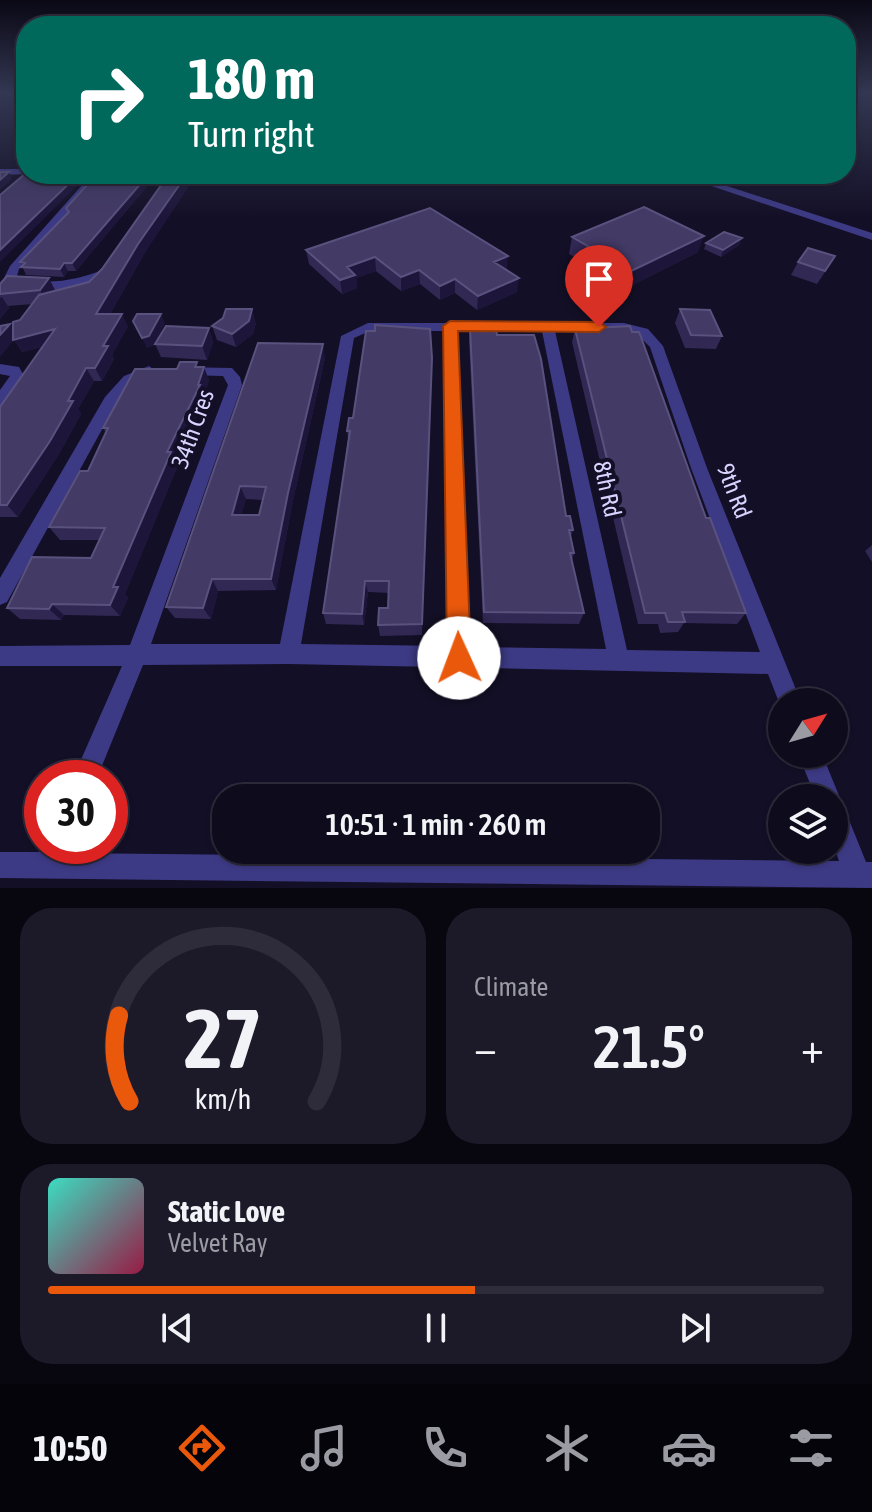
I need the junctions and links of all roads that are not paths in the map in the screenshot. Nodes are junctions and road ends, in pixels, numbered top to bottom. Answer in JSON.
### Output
{"nodes":[{"id":1,"x":88,"y":184,"type":"edge"},
{"id":2,"x":711,"y":184,"type":"edge"},
{"id":3,"x":872,"y":237,"type":"edge"},
{"id":4,"x":114,"y":260,"type":"edge"},
{"id":5,"x":450,"y":326,"type":"junction"},
{"id":6,"x":548,"y":327,"type":"junction"},
{"id":7,"x":0,"y":369,"type":"edge"},
{"id":8,"x":0,"y":401,"type":"edge"},
{"id":9,"x":0,"y":596,"type":"edge"},
{"id":10,"x":289,"y":654,"type":"junction"},
{"id":11,"x":0,"y":656,"type":"edge"},
{"id":12,"x":136,"y":657,"type":"junction"},
{"id":13,"x":459,"y":658,"type":"junction"},
{"id":14,"x":619,"y":661,"type":"junction"},
{"id":15,"x":775,"y":663,"type":"junction"},
{"id":16,"x":785,"y":688,"type":"edge"},
{"id":17,"x":93,"y":760,"type":"edge"},
{"id":18,"x":848,"y":842,"type":"edge"},
{"id":19,"x":128,"y":858,"type":"edge"},
{"id":20,"x":24,"y":860,"type":"edge"},
{"id":21,"x":0,"y":865,"type":"edge"},
{"id":22,"x":865,"y":875,"type":"edge"},
{"id":23,"x":713,"y":881,"type":"edge"}],
"edges":[{"from":1,"to":4,"type":"street"},
{"from":2,"to":3,"type":"street"},
{"from":5,"to":6,"type":"street"},
{"from":5,"to":10,"type":"street"},
{"from":5,"to":13,"type":"street"},
{"from":6,"to":14,"type":"street","name":"8th Rd"},
{"from":6,"to":15,"type":"street","name":"9th Rd"},
{"from":7,"to":8,"type":"street"},
{"from":9,"to":12,"type":"street","name":"34th Cres"},
{"from":10,"to":12,"type":"street"},
{"from":10,"to":13,"type":"street"},
{"from":11,"to":12,"type":"street"},
{"from":12,"to":17,"type":"street"},
{"from":13,"to":14,"type":"street"},
{"from":14,"to":15,"type":"street"},
{"from":15,"to":16,"type":"street","name":"9th Rd"},
{"from":18,"to":22,"type":"street"},
{"from":19,"to":23,"type":"street"},
{"from":20,"to":21,"type":"street"},
{"from":22,"to":23,"type":"street"}]}
